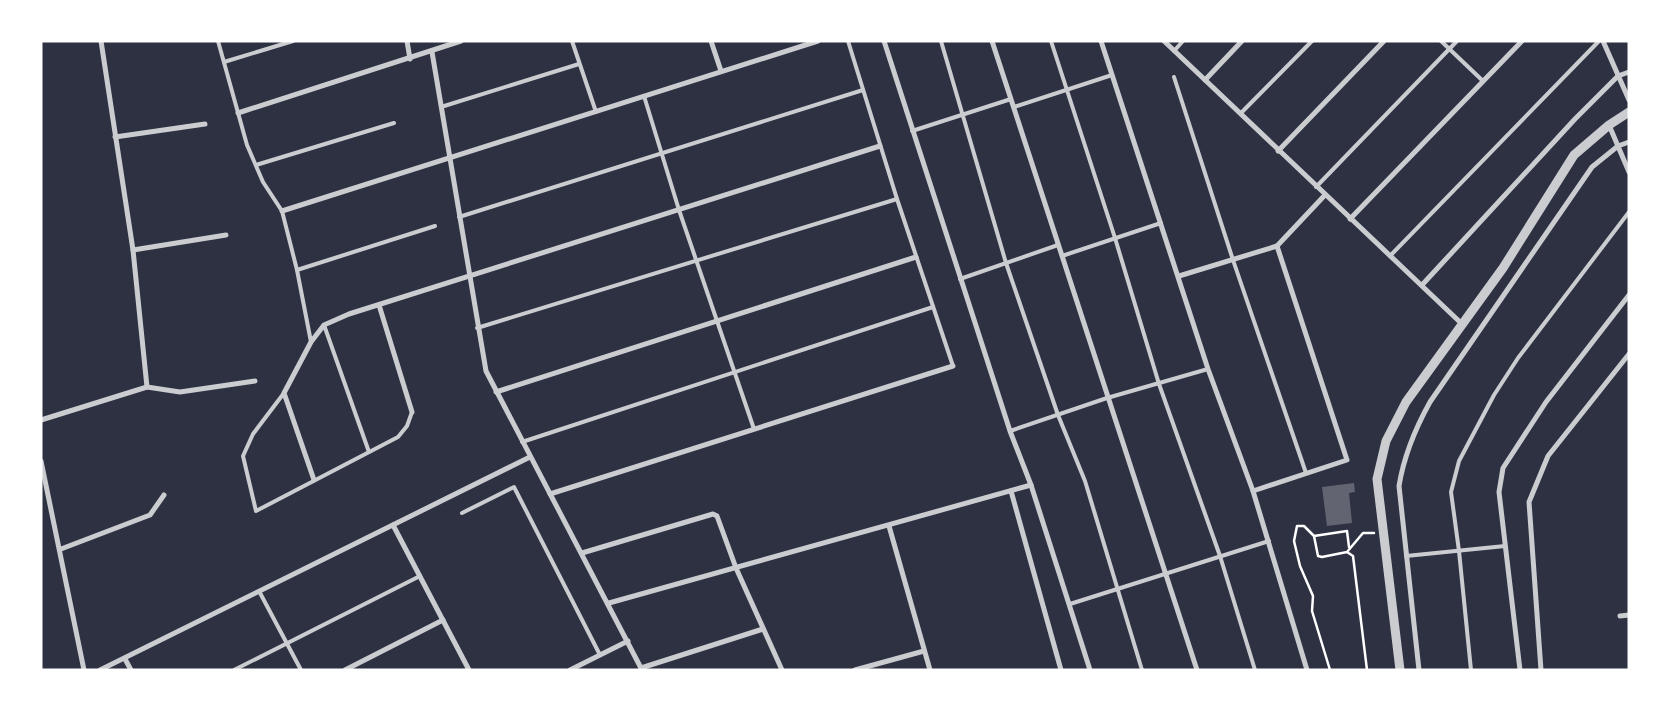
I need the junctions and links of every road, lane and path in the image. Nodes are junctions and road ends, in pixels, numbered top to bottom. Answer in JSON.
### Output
{"nodes":[{"id":1,"x":101,"y":41,"type":"edge"},
{"id":2,"x":218,"y":41,"type":"edge"},
{"id":3,"x":293,"y":41,"type":"edge"},
{"id":4,"x":407,"y":41,"type":"edge"},
{"id":5,"x":461,"y":41,"type":"edge"},
{"id":6,"x":572,"y":41,"type":"edge"},
{"id":7,"x":711,"y":41,"type":"edge"},
{"id":8,"x":818,"y":41,"type":"edge"},
{"id":9,"x":848,"y":41,"type":"edge"},
{"id":10,"x":884,"y":41,"type":"edge"},
{"id":11,"x":941,"y":41,"type":"edge"},
{"id":12,"x":992,"y":41,"type":"edge"},
{"id":13,"x":1051,"y":41,"type":"edge"},
{"id":14,"x":1101,"y":41,"type":"edge"},
{"id":15,"x":1164,"y":41,"type":"edge"},
{"id":16,"x":1183,"y":41,"type":"edge"},
{"id":17,"x":1242,"y":41,"type":"edge"},
{"id":18,"x":1312,"y":41,"type":"edge"},
{"id":19,"x":1384,"y":41,"type":"edge"},
{"id":20,"x":1441,"y":41,"type":"edge"},
{"id":21,"x":1457,"y":41,"type":"edge"},
{"id":22,"x":1522,"y":41,"type":"edge"},
{"id":23,"x":1599,"y":41,"type":"edge"},
{"id":24,"x":1603,"y":41,"type":"edge"},
{"id":25,"x":1449,"y":49,"type":"junction"},
{"id":26,"x":1174,"y":51,"type":"junction"},
{"id":27,"x":432,"y":52,"type":"junction"},
{"id":28,"x":410,"y":59,"type":"junction"},
{"id":29,"x":224,"y":62,"type":"junction"},
{"id":30,"x":579,"y":64,"type":"junction"},
{"id":31,"x":721,"y":71,"type":"junction"},
{"id":32,"x":1629,"y":72,"type":"edge"},
{"id":33,"x":1112,"y":75,"type":"junction"},
{"id":34,"x":1618,"y":76,"type":"junction"},
{"id":35,"x":1174,"y":77,"type":"dead end"},
{"id":36,"x":1205,"y":80,"type":"junction"},
{"id":37,"x":1483,"y":81,"type":"junction"},
{"id":38,"x":863,"y":90,"type":"junction"},
{"id":39,"x":1066,"y":90,"type":"junction"},
{"id":40,"x":644,"y":96,"type":"junction"},
{"id":41,"x":1011,"y":99,"type":"junction"},
{"id":42,"x":1629,"y":100,"type":"edge"},
{"id":43,"x":441,"y":107,"type":"junction"},
{"id":44,"x":1014,"y":107,"type":"junction"},
{"id":45,"x":596,"y":112,"type":"junction"},
{"id":46,"x":1629,"y":112,"type":"edge"},
{"id":47,"x":238,"y":113,"type":"junction"},
{"id":48,"x":1241,"y":113,"type":"junction"},
{"id":49,"x":962,"y":114,"type":"junction"},
{"id":50,"x":394,"y":123,"type":"dead end"},
{"id":51,"x":205,"y":124,"type":"dead end"},
{"id":52,"x":1609,"y":125,"type":"junction"},
{"id":53,"x":912,"y":131,"type":"junction"},
{"id":54,"x":114,"y":137,"type":"junction"},
{"id":55,"x":1629,"y":142,"type":"edge"},
{"id":56,"x":880,"y":146,"type":"junction"},
{"id":57,"x":1618,"y":146,"type":"junction"},
{"id":58,"x":1278,"y":150,"type":"junction"},
{"id":59,"x":662,"y":154,"type":"junction"},
{"id":60,"x":450,"y":158,"type":"junction"},
{"id":61,"x":256,"y":164,"type":"junction"},
{"id":62,"x":1629,"y":172,"type":"edge"},
{"id":63,"x":1316,"y":188,"type":"junction"},
{"id":64,"x":1325,"y":195,"type":"junction"},
{"id":65,"x":897,"y":199,"type":"junction"},
{"id":66,"x":679,"y":210,"type":"junction"},
{"id":67,"x":282,"y":211,"type":"junction"},
{"id":68,"x":1629,"y":212,"type":"edge"},
{"id":69,"x":459,"y":217,"type":"junction"},
{"id":70,"x":1350,"y":219,"type":"junction"},
{"id":71,"x":1161,"y":223,"type":"junction"},
{"id":72,"x":435,"y":226,"type":"dead end"},
{"id":73,"x":226,"y":236,"type":"dead end"},
{"id":74,"x":1115,"y":238,"type":"junction"},
{"id":75,"x":1058,"y":245,"type":"junction"},
{"id":76,"x":1277,"y":246,"type":"junction"},
{"id":77,"x":133,"y":250,"type":"junction"},
{"id":78,"x":916,"y":256,"type":"junction"},
{"id":79,"x":1062,"y":256,"type":"junction"},
{"id":80,"x":1390,"y":256,"type":"junction"},
{"id":81,"x":1233,"y":260,"type":"junction"},
{"id":82,"x":696,"y":261,"type":"junction"},
{"id":83,"x":1006,"y":263,"type":"junction"},
{"id":84,"x":297,"y":270,"type":"junction"},
{"id":85,"x":1179,"y":276,"type":"junction"},
{"id":86,"x":469,"y":277,"type":"junction"},
{"id":87,"x":960,"y":280,"type":"junction"},
{"id":88,"x":1422,"y":285,"type":"junction"},
{"id":89,"x":1629,"y":295,"type":"edge"},
{"id":90,"x":379,"y":305,"type":"junction"},
{"id":91,"x":932,"y":307,"type":"junction"},
{"id":92,"x":716,"y":321,"type":"junction"},
{"id":93,"x":1462,"y":324,"type":"junction"},
{"id":94,"x":324,"y":326,"type":"junction"},
{"id":95,"x":477,"y":328,"type":"junction"},
{"id":96,"x":311,"y":342,"type":"junction"},
{"id":97,"x":1629,"y":354,"type":"edge"},
{"id":98,"x":952,"y":366,"type":"joint"},
{"id":99,"x":1208,"y":369,"type":"junction"},
{"id":100,"x":734,"y":372,"type":"junction"},
{"id":101,"x":255,"y":381,"type":"dead end"},
{"id":102,"x":1159,"y":384,"type":"junction"},
{"id":103,"x":147,"y":387,"type":"junction"},
{"id":104,"x":496,"y":392,"type":"junction"},
{"id":105,"x":284,"y":393,"type":"junction"},
{"id":106,"x":1107,"y":398,"type":"junction"},
{"id":107,"x":412,"y":412,"type":"joint"},
{"id":108,"x":1058,"y":415,"type":"junction"},
{"id":109,"x":41,"y":420,"type":"edge"},
{"id":110,"x":754,"y":429,"type":"junction"},
{"id":111,"x":1010,"y":431,"type":"junction"},
{"id":112,"x":522,"y":442,"type":"junction"},
{"id":113,"x":369,"y":452,"type":"junction"},
{"id":114,"x":530,"y":457,"type":"junction"},
{"id":115,"x":41,"y":461,"type":"edge"},
{"id":116,"x":1306,"y":473,"type":"junction"},
{"id":117,"x":314,"y":480,"type":"junction"},
{"id":118,"x":1031,"y":485,"type":"junction"},
{"id":119,"x":1011,"y":491,"type":"junction"},
{"id":120,"x":1253,"y":491,"type":"junction"},
{"id":121,"x":550,"y":494,"type":"junction"},
{"id":122,"x":164,"y":495,"type":"dead end"},
{"id":123,"x":462,"y":513,"type":"dead end"},
{"id":124,"x":393,"y":525,"type":"junction"},
{"id":125,"x":889,"y":526,"type":"junction"},
{"id":126,"x":1383,"y":532,"type":"junction"},
{"id":127,"x":1314,"y":536,"type":"junction"},
{"id":128,"x":1269,"y":541,"type":"junction"},
{"id":129,"x":1505,"y":546,"type":"junction"},
{"id":130,"x":1350,"y":548,"type":"junction"},
{"id":131,"x":61,"y":549,"type":"junction"},
{"id":132,"x":1460,"y":551,"type":"junction"},
{"id":133,"x":1347,"y":552,"type":"junction"},
{"id":134,"x":582,"y":553,"type":"junction"},
{"id":135,"x":1220,"y":556,"type":"junction"},
{"id":136,"x":1406,"y":556,"type":"junction"},
{"id":137,"x":736,"y":568,"type":"junction"},
{"id":138,"x":1166,"y":574,"type":"junction"},
{"id":139,"x":420,"y":576,"type":"junction"},
{"id":140,"x":1118,"y":589,"type":"junction"},
{"id":141,"x":259,"y":591,"type":"junction"},
{"id":142,"x":609,"y":603,"type":"junction"},
{"id":143,"x":1070,"y":604,"type":"junction"},
{"id":144,"x":1629,"y":615,"type":"edge"},
{"id":145,"x":1620,"y":616,"type":"dead end"},
{"id":146,"x":442,"y":620,"type":"junction"},
{"id":147,"x":763,"y":629,"type":"junction"},
{"id":148,"x":628,"y":641,"type":"junction"},
{"id":149,"x":286,"y":643,"type":"junction"},
{"id":150,"x":924,"y":651,"type":"junction"},
{"id":151,"x":600,"y":655,"type":"junction"},
{"id":152,"x":125,"y":659,"type":"junction"},
{"id":153,"x":642,"y":669,"type":"edge"},
{"id":154,"x":84,"y":670,"type":"edge"},
{"id":155,"x":100,"y":670,"type":"edge"},
{"id":156,"x":131,"y":670,"type":"edge"},
{"id":157,"x":234,"y":670,"type":"edge"},
{"id":158,"x":301,"y":670,"type":"edge"},
{"id":159,"x":345,"y":670,"type":"edge"},
{"id":160,"x":468,"y":670,"type":"edge"},
{"id":161,"x":570,"y":670,"type":"edge"},
{"id":162,"x":782,"y":670,"type":"edge"},
{"id":163,"x":855,"y":670,"type":"edge"},
{"id":164,"x":930,"y":670,"type":"edge"},
{"id":165,"x":1061,"y":670,"type":"edge"},
{"id":166,"x":1090,"y":670,"type":"edge"},
{"id":167,"x":1142,"y":670,"type":"edge"},
{"id":168,"x":1197,"y":670,"type":"edge"},
{"id":169,"x":1255,"y":670,"type":"edge"},
{"id":170,"x":1307,"y":670,"type":"edge"},
{"id":171,"x":1330,"y":670,"type":"edge"},
{"id":172,"x":1367,"y":670,"type":"edge"},
{"id":173,"x":1400,"y":670,"type":"edge"},
{"id":174,"x":1419,"y":670,"type":"edge"},
{"id":175,"x":1471,"y":670,"type":"edge"},
{"id":176,"x":1520,"y":670,"type":"edge"},
{"id":177,"x":1541,"y":670,"type":"edge"}],
"edges":[{"from":1,"to":54,"type":"street"},
{"from":2,"to":29,"type":"lane"},
{"from":3,"to":29,"type":"lane"},
{"from":4,"to":28,"type":"street"},
{"from":5,"to":27,"type":"street"},
{"from":6,"to":30,"type":"lane"},
{"from":7,"to":31,"type":"street"},
{"from":8,"to":31,"type":"street"},
{"from":9,"to":38,"type":"lane"},
{"from":10,"to":53,"type":"street"},
{"from":11,"to":49,"type":"lane"},
{"from":12,"to":41,"type":"street"},
{"from":13,"to":39,"type":"lane"},
{"from":14,"to":33,"type":"street"},
{"from":15,"to":26,"type":"street"},
{"from":16,"to":26,"type":"lane"},
{"from":17,"to":36,"type":"street"},
{"from":18,"to":48,"type":"lane"},
{"from":19,"to":58,"type":"street"},
{"from":20,"to":25,"type":"lane"},
{"from":21,"to":25,"type":"lane"},
{"from":22,"to":37,"type":"street"},
{"from":23,"to":80,"type":"lane"},
{"from":24,"to":34,"type":"street"},
{"from":25,"to":37,"type":"lane"},
{"from":25,"to":63,"type":"lane"},
{"from":26,"to":36,"type":"street"},
{"from":27,"to":28,"type":"street"},
{"from":27,"to":43,"type":"street"},
{"from":28,"to":47,"type":"street"},
{"from":29,"to":47,"type":"lane"},
{"from":30,"to":43,"type":"lane"},
{"from":30,"to":45,"type":"lane"},
{"from":31,"to":40,"type":"street"},
{"from":32,"to":34,"type":"street"},
{"from":33,"to":39,"type":"lane"},
{"from":33,"to":71,"type":"street"},
{"from":34,"to":42,"type":"street"},
{"from":34,"to":88,"type":"street"},
{"from":35,"to":81,"type":"lane"},
{"from":36,"to":48,"type":"street"},
{"from":37,"to":70,"type":"street"},
{"from":38,"to":56,"type":"lane"},
{"from":38,"to":59,"type":"lane"},
{"from":39,"to":44,"type":"lane"},
{"from":39,"to":74,"type":"lane"},
{"from":40,"to":45,"type":"street"},
{"from":40,"to":59,"type":"lane"},
{"from":41,"to":44,"type":"street"},
{"from":41,"to":49,"type":"lane"},
{"from":43,"to":60,"type":"street"},
{"from":44,"to":75,"type":"street"},
{"from":45,"to":60,"type":"street"},
{"from":46,"to":52,"type":"street"},
{"from":47,"to":61,"type":"lane"},
{"from":48,"to":58,"type":"street"},
{"from":49,"to":53,"type":"lane"},
{"from":49,"to":83,"type":"lane"},
{"from":50,"to":61,"type":"lane"},
{"from":51,"to":54,"type":"street"},
{"from":52,"to":57,"type":"street"},
{"from":52,"to":93,"type":"street"},
{"from":53,"to":87,"type":"street"},
{"from":54,"to":77,"type":"street"},
{"from":55,"to":57,"type":"street"},
{"from":56,"to":65,"type":"lane"},
{"from":56,"to":66,"type":"street"},
{"from":57,"to":62,"type":"street"},
{"from":57,"to":136,"type":"street"},
{"from":58,"to":63,"type":"street"},
{"from":59,"to":66,"type":"lane"},
{"from":59,"to":69,"type":"lane"},
{"from":60,"to":67,"type":"street"},
{"from":60,"to":69,"type":"street"},
{"from":61,"to":67,"type":"lane"},
{"from":63,"to":64,"type":"street"},
{"from":64,"to":70,"type":"street"},
{"from":64,"to":76,"type":"street"},
{"from":65,"to":78,"type":"lane"},
{"from":65,"to":82,"type":"lane"},
{"from":66,"to":82,"type":"lane"},
{"from":66,"to":86,"type":"street"},
{"from":67,"to":84,"type":"lane"},
{"from":68,"to":132,"type":"lane"},
{"from":69,"to":86,"type":"street"},
{"from":70,"to":80,"type":"street"},
{"from":71,"to":74,"type":"lane"},
{"from":71,"to":85,"type":"street"},
{"from":72,"to":84,"type":"lane"},
{"from":73,"to":77,"type":"street"},
{"from":74,"to":79,"type":"lane"},
{"from":74,"to":102,"type":"lane"},
{"from":75,"to":79,"type":"street"},
{"from":75,"to":83,"type":"lane"},
{"from":76,"to":81,"type":"street"},
{"from":76,"to":116,"type":"street"},
{"from":77,"to":103,"type":"street"},
{"from":78,"to":91,"type":"lane"},
{"from":78,"to":92,"type":"street"},
{"from":79,"to":106,"type":"street"},
{"from":80,"to":88,"type":"street"},
{"from":81,"to":85,"type":"street"},
{"from":81,"to":116,"type":"lane"},
{"from":82,"to":92,"type":"lane"},
{"from":82,"to":95,"type":"lane"},
{"from":83,"to":87,"type":"lane"},
{"from":83,"to":108,"type":"lane"},
{"from":84,"to":96,"type":"lane"},
{"from":85,"to":99,"type":"street"},
{"from":86,"to":90,"type":"street"},
{"from":86,"to":95,"type":"street"},
{"from":87,"to":111,"type":"street"},
{"from":88,"to":93,"type":"street"},
{"from":89,"to":129,"type":"street"},
{"from":90,"to":94,"type":"street"},
{"from":90,"to":107,"type":"street"},
{"from":91,"to":98,"type":"lane"},
{"from":91,"to":100,"type":"lane"},
{"from":92,"to":100,"type":"lane"},
{"from":92,"to":104,"type":"street"},
{"from":93,"to":126,"type":"street"},
{"from":94,"to":96,"type":"street"},
{"from":94,"to":113,"type":"lane"},
{"from":95,"to":104,"type":"street"},
{"from":96,"to":105,"type":"street"},
{"from":97,"to":177,"type":"street"},
{"from":98,"to":110,"type":"street"},
{"from":99,"to":102,"type":"lane"},
{"from":99,"to":120,"type":"street"},
{"from":100,"to":110,"type":"lane"},
{"from":100,"to":112,"type":"lane"},
{"from":101,"to":103,"type":"street"},
{"from":102,"to":106,"type":"lane"},
{"from":102,"to":135,"type":"lane"},
{"from":103,"to":109,"type":"street"},
{"from":104,"to":112,"type":"street"},
{"from":105,"to":117,"type":"street"},
{"from":105,"to":117,"type":"lane"},
{"from":106,"to":108,"type":"lane"},
{"from":106,"to":138,"type":"street"},
{"from":107,"to":113,"type":"lane"},
{"from":108,"to":111,"type":"lane"},
{"from":108,"to":140,"type":"lane"},
{"from":110,"to":121,"type":"street"},
{"from":111,"to":118,"type":"street"},
{"from":112,"to":114,"type":"street"},
{"from":113,"to":117,"type":"lane"},
{"from":114,"to":121,"type":"street"},
{"from":114,"to":124,"type":"street"},
{"from":115,"to":131,"type":"street"},
{"from":116,"to":120,"type":"street"},
{"from":118,"to":119,"type":"street"},
{"from":118,"to":143,"type":"street"},
{"from":119,"to":125,"type":"street"},
{"from":119,"to":165,"type":"street"},
{"from":120,"to":128,"type":"street"},
{"from":121,"to":134,"type":"street"},
{"from":122,"to":131,"type":"street"},
{"from":123,"to":151,"type":"lane"},
{"from":124,"to":139,"type":"street"},
{"from":124,"to":141,"type":"street"},
{"from":125,"to":137,"type":"street"},
{"from":125,"to":150,"type":"street"},
{"from":126,"to":130,"type":"path"},
{"from":126,"to":173,"type":"street"},
{"from":127,"to":130,"type":"path"},
{"from":127,"to":133,"type":"path"},
{"from":127,"to":171,"type":"path"},
{"from":128,"to":135,"type":"lane"},
{"from":128,"to":170,"type":"street"},
{"from":129,"to":132,"type":"lane"},
{"from":129,"to":176,"type":"street"},
{"from":130,"to":133,"type":"path"},
{"from":131,"to":154,"type":"street"},
{"from":132,"to":136,"type":"lane"},
{"from":132,"to":175,"type":"lane"},
{"from":133,"to":172,"type":"path"},
{"from":134,"to":137,"type":"street"},
{"from":134,"to":142,"type":"street"},
{"from":135,"to":138,"type":"lane"},
{"from":135,"to":169,"type":"lane"},
{"from":136,"to":174,"type":"street"},
{"from":137,"to":142,"type":"street"},
{"from":137,"to":147,"type":"street"},
{"from":138,"to":140,"type":"lane"},
{"from":138,"to":168,"type":"street"},
{"from":139,"to":146,"type":"street"},
{"from":139,"to":149,"type":"lane"},
{"from":140,"to":143,"type":"lane"},
{"from":140,"to":167,"type":"lane"},
{"from":141,"to":149,"type":"lane"},
{"from":141,"to":152,"type":"street"},
{"from":142,"to":148,"type":"street"},
{"from":143,"to":166,"type":"street"},
{"from":144,"to":145,"type":"street"},
{"from":146,"to":159,"type":"street"},
{"from":146,"to":160,"type":"street"},
{"from":147,"to":153,"type":"street"},
{"from":147,"to":162,"type":"street"},
{"from":148,"to":151,"type":"street"},
{"from":148,"to":153,"type":"street"},
{"from":149,"to":157,"type":"lane"},
{"from":149,"to":158,"type":"lane"},
{"from":150,"to":163,"type":"street"},
{"from":150,"to":164,"type":"street"},
{"from":151,"to":161,"type":"street"},
{"from":152,"to":155,"type":"street"},
{"from":152,"to":156,"type":"street"}]}
